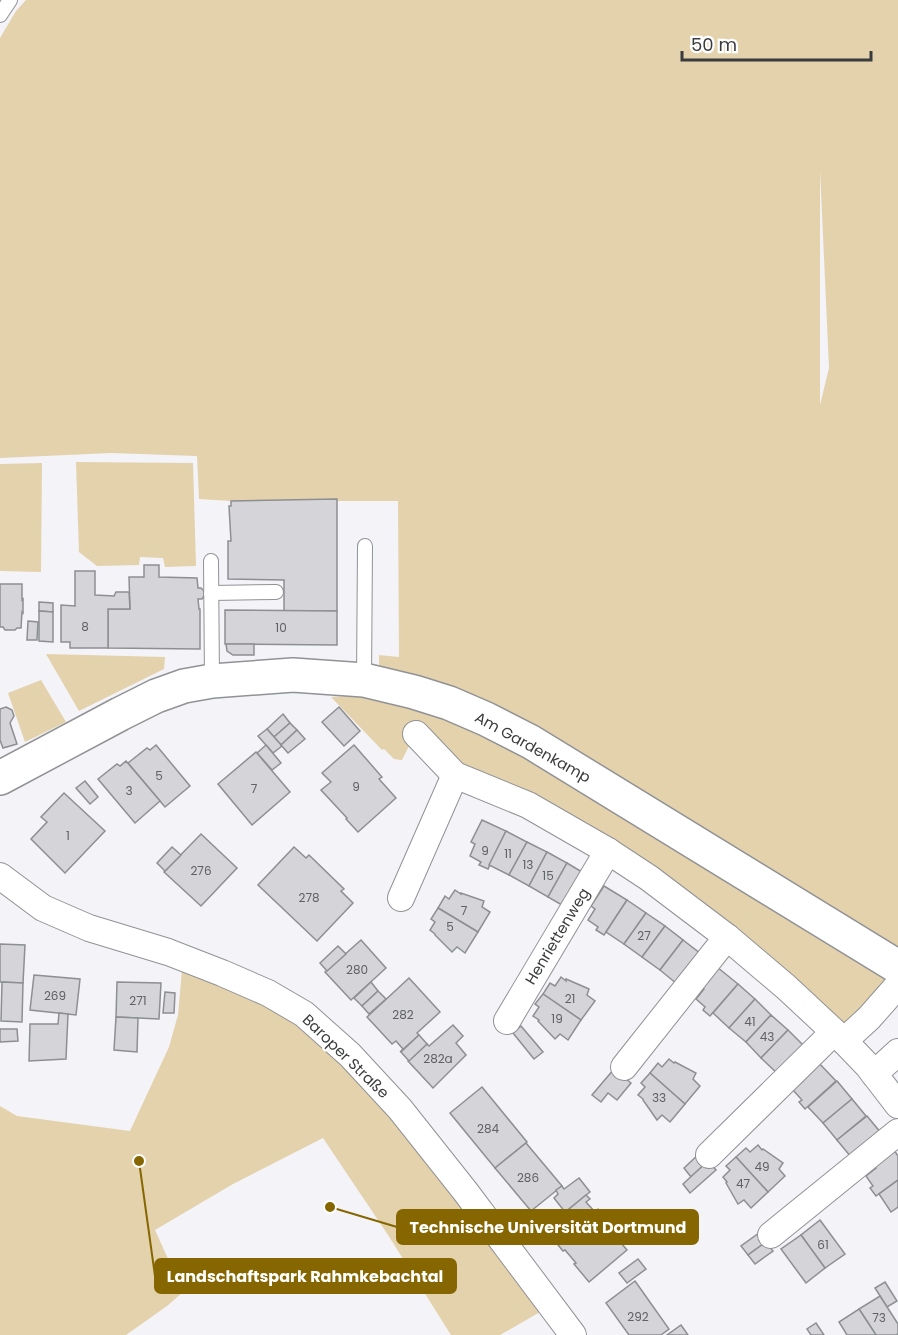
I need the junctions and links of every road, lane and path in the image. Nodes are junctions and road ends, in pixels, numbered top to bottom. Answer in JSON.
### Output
{"nodes":[{"id":1,"x":10,"y":0,"type":"edge"},
{"id":2,"x":0,"y":15,"type":"edge"},
{"id":3,"x":365,"y":546,"type":"dead end"},
{"id":4,"x":211,"y":561,"type":"dead end"},
{"id":5,"x":276,"y":592,"type":"dead end"},
{"id":6,"x":211,"y":593,"type":"junction"},
{"id":7,"x":364,"y":680,"type":"junction"},
{"id":8,"x":212,"y":681,"type":"junction"},
{"id":9,"x":416,"y":734,"type":"dead end"},
{"id":10,"x":455,"y":775,"type":"junction"},
{"id":11,"x":0,"y":778,"type":"edge"},
{"id":12,"x":608,"y":850,"type":"junction"},
{"id":13,"x":0,"y":876,"type":"edge"},
{"id":14,"x":401,"y":898,"type":"dead end"},
{"id":15,"x":727,"y":937,"type":"junction"},
{"id":16,"x":898,"y":967,"type":"edge"},
{"id":17,"x":898,"y":985,"type":"edge"},
{"id":18,"x":507,"y":1021,"type":"dead end"},
{"id":19,"x":839,"y":1037,"type":"junction"},
{"id":20,"x":898,"y":1052,"type":"edge"},
{"id":21,"x":624,"y":1067,"type":"dead end"},
{"id":22,"x":874,"y":1074,"type":"junction"},
{"id":23,"x":898,"y":1105,"type":"edge"},
{"id":24,"x":898,"y":1132,"type":"edge"},
{"id":25,"x":709,"y":1155,"type":"dead end"},
{"id":26,"x":771,"y":1235,"type":"dead end"},
{"id":27,"x":573,"y":1335,"type":"edge"}],
"edges":[{"from":1,"to":2,"type":"lane"},
{"from":3,"to":7,"type":"lane"},
{"from":4,"to":6,"type":"lane"},
{"from":5,"to":6,"type":"lane"},
{"from":6,"to":8,"type":"lane"},
{"from":7,"to":8,"type":"street","name":"Am Gardenkamp"},
{"from":7,"to":16,"type":"street","name":"Am Gardenkamp"},
{"from":8,"to":11,"type":"street","name":"Am Gardenkamp"},
{"from":9,"to":10,"type":"street"},
{"from":10,"to":12,"type":"street"},
{"from":10,"to":14,"type":"street"},
{"from":12,"to":15,"type":"street"},
{"from":12,"to":18,"type":"street","name":"Henriettenweg"},
{"from":13,"to":27,"type":"street","name":"Baroper Straße"},
{"from":15,"to":19,"type":"street"},
{"from":15,"to":21,"type":"street"},
{"from":17,"to":19,"type":"street"},
{"from":19,"to":22,"type":"street"},
{"from":19,"to":25,"type":"street"},
{"from":20,"to":22,"type":"street"},
{"from":22,"to":23,"type":"street"},
{"from":24,"to":26,"type":"street"}]}
